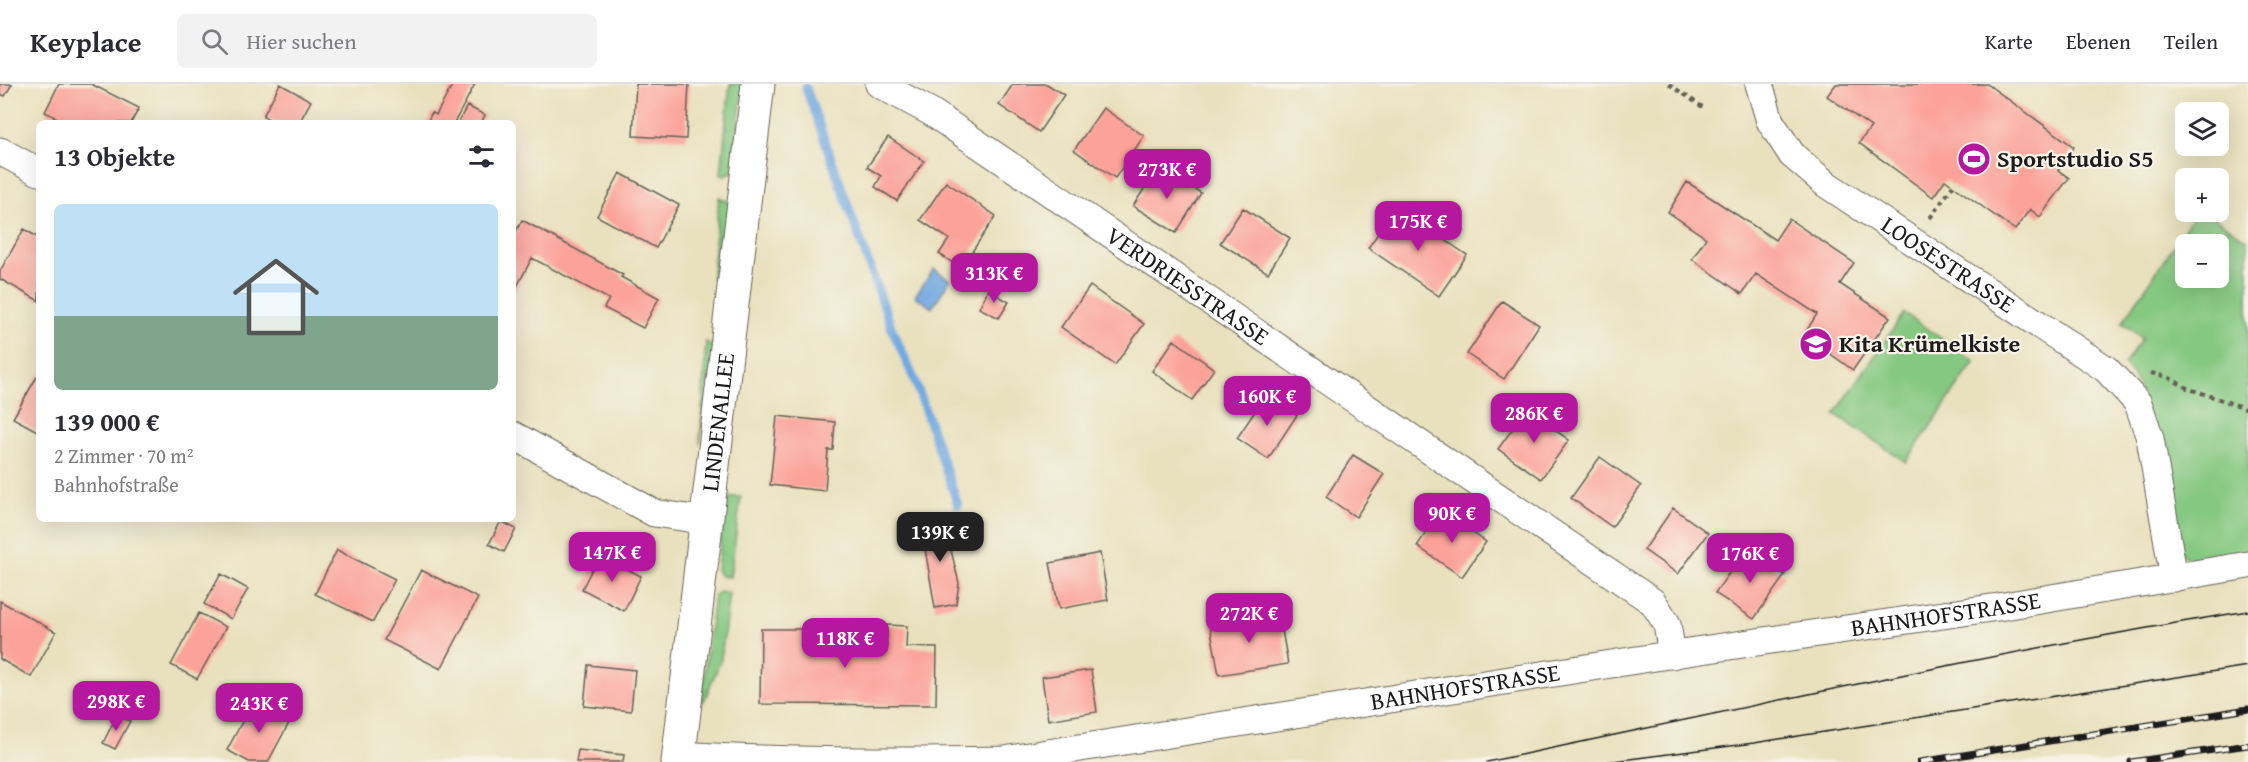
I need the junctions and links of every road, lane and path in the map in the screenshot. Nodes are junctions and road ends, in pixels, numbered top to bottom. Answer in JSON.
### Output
{"nodes":[{"id":1,"x":758,"y":84,"type":"edge"},
{"id":2,"x":879,"y":84,"type":"edge"},
{"id":3,"x":1669,"y":84,"type":"edge"},
{"id":4,"x":1759,"y":84,"type":"edge"},
{"id":5,"x":1704,"y":108,"type":"dead end"},
{"id":6,"x":0,"y":151,"type":"edge"},
{"id":7,"x":36,"y":170,"type":"edge"},
{"id":8,"x":2106,"y":369,"type":"junction"},
{"id":9,"x":2248,"y":409,"type":"edge"},
{"id":10,"x":516,"y":437,"type":"edge"},
{"id":11,"x":708,"y":521,"type":"junction"},
{"id":12,"x":2248,"y":565,"type":"edge"},
{"id":13,"x":2174,"y":578,"type":"junction"},
{"id":14,"x":1672,"y":655,"type":"junction"},
{"id":15,"x":679,"y":759,"type":"edge"}],
"edges":[{"from":1,"to":11,"type":"street","name":"LINDENALLEE"},
{"from":2,"to":14,"type":"street","name":"VERDRIESSTRASSE"},
{"from":3,"to":5,"type":"path"},
{"from":4,"to":8,"type":"street","name":"LOOSESTRASSE"},
{"from":6,"to":7,"type":"street"},
{"from":8,"to":9,"type":"path"},
{"from":8,"to":13,"type":"street","name":"LOOSESTRASSE"},
{"from":10,"to":11,"type":"street"},
{"from":11,"to":15,"type":"street","name":"LINDENALLEE"},
{"from":12,"to":13,"type":"street","name":"BAHNHOFSTRASSE"},
{"from":13,"to":14,"type":"street","name":"BAHNHOFSTRASSE"},
{"from":14,"to":15,"type":"street","name":"BAHNHOFSTRASSE"}]}
